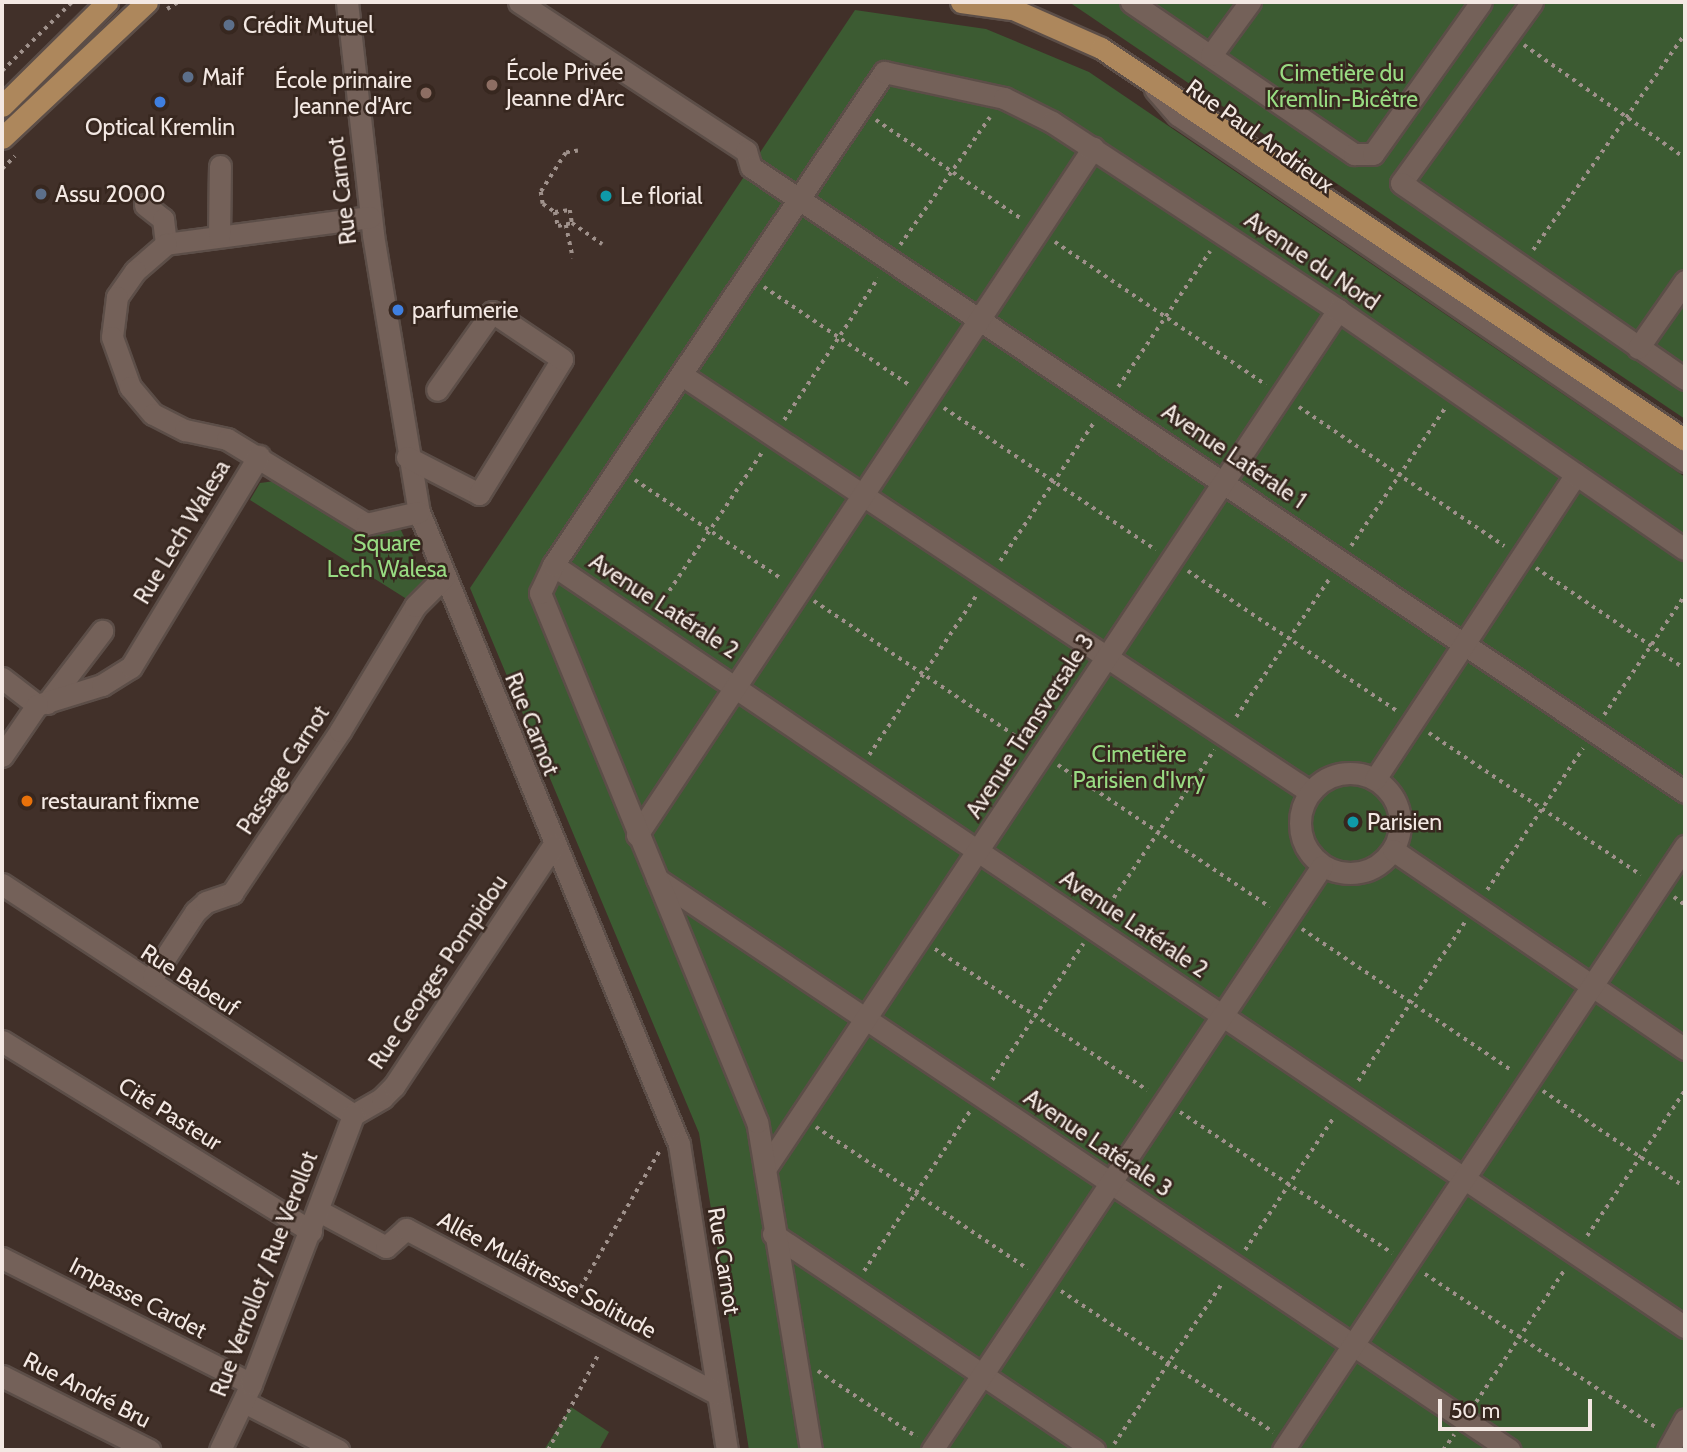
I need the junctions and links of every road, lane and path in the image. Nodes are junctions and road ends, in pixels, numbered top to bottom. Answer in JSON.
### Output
{"nodes":[{"id":1,"x":72,"y":2,"type":"edge"},
{"id":2,"x":107,"y":2,"type":"edge"},
{"id":3,"x":147,"y":2,"type":"edge"},
{"id":4,"x":347,"y":2,"type":"edge"},
{"id":5,"x":519,"y":2,"type":"edge"},
{"id":6,"x":961,"y":2,"type":"edge"},
{"id":7,"x":1131,"y":2,"type":"edge"},
{"id":8,"x":1250,"y":2,"type":"edge"},
{"id":9,"x":1480,"y":2,"type":"edge"},
{"id":10,"x":1532,"y":2,"type":"edge"},
{"id":11,"x":1005,"y":6,"type":"edge"},
{"id":12,"x":1508,"y":34,"type":"junction"},
{"id":13,"x":1685,"y":34,"type":"edge"},
{"id":14,"x":1211,"y":55,"type":"junction"},
{"id":15,"x":2,"y":71,"type":"edge"},
{"id":16,"x":1142,"y":75,"type":"junction"},
{"id":17,"x":1004,"y":98,"type":"junction"},
{"id":18,"x":2,"y":106,"type":"edge"},
{"id":19,"x":1627,"y":117,"type":"junction"},
{"id":20,"x":2,"y":138,"type":"edge"},
{"id":21,"x":1093,"y":148,"type":"junction"},
{"id":22,"x":578,"y":151,"type":"dead end"},
{"id":23,"x":1685,"y":158,"type":"edge"},
{"id":24,"x":220,"y":166,"type":"dead end"},
{"id":25,"x":798,"y":199,"type":"junction"},
{"id":26,"x":145,"y":205,"type":"dead end"},
{"id":27,"x":555,"y":212,"type":"junction"},
{"id":28,"x":370,"y":217,"type":"junction"},
{"id":29,"x":572,"y":223,"type":"junction"},
{"id":30,"x":566,"y":225,"type":"junction"},
{"id":31,"x":1222,"y":233,"type":"junction"},
{"id":32,"x":219,"y":236,"type":"junction"},
{"id":33,"x":166,"y":244,"type":"junction"},
{"id":34,"x":602,"y":244,"type":"dead end"},
{"id":35,"x":573,"y":258,"type":"dead end"},
{"id":36,"x":891,"y":259,"type":"junction"},
{"id":37,"x":1521,"y":266,"type":"junction"},
{"id":38,"x":748,"y":276,"type":"junction"},
{"id":39,"x":1685,"y":281,"type":"edge"},
{"id":40,"x":1338,"y":310,"type":"junction"},
{"id":41,"x":979,"y":317,"type":"junction"},
{"id":42,"x":839,"y":337,"type":"junction"},
{"id":43,"x":1638,"y":348,"type":"junction"},
{"id":44,"x":682,"y":375,"type":"junction"},
{"id":45,"x":1685,"y":379,"type":"edge"},
{"id":46,"x":437,"y":390,"type":"dead end"},
{"id":47,"x":928,"y":397,"type":"junction"},
{"id":48,"x":1108,"y":402,"type":"junction"},
{"id":49,"x":773,"y":436,"type":"junction"},
{"id":50,"x":1685,"y":440,"type":"edge"},
{"id":51,"x":260,"y":456,"type":"junction"},
{"id":52,"x":407,"y":457,"type":"junction"},
{"id":53,"x":1685,"y":461,"type":"edge"},
{"id":54,"x":618,"y":469,"type":"junction"},
{"id":55,"x":1576,"y":474,"type":"junction"},
{"id":56,"x":1224,"y":480,"type":"junction"},
{"id":57,"x":1054,"y":481,"type":"junction"},
{"id":58,"x":863,"y":496,"type":"junction"},
{"id":59,"x":418,"y":512,"type":"junction"},
{"id":60,"x":710,"y":530,"type":"junction"},
{"id":61,"x":1685,"y":549,"type":"edge"},
{"id":62,"x":1170,"y":559,"type":"junction"},
{"id":63,"x":553,"y":565,"type":"junction"},
{"id":64,"x":444,"y":577,"type":"junction"},
{"id":65,"x":987,"y":580,"type":"junction"},
{"id":66,"x":800,"y":592,"type":"junction"},
{"id":67,"x":1685,"y":595,"type":"edge"},
{"id":68,"x":646,"y":626,"type":"junction"},
{"id":69,"x":102,"y":631,"type":"dead end"},
{"id":70,"x":1465,"y":646,"type":"junction"},
{"id":71,"x":1104,"y":659,"type":"junction"},
{"id":72,"x":923,"y":674,"type":"junction"},
{"id":73,"x":2,"y":678,"type":"edge"},
{"id":74,"x":739,"y":686,"type":"junction"},
{"id":75,"x":42,"y":704,"type":"junction"},
{"id":76,"x":1413,"y":723,"type":"junction"},
{"id":77,"x":1594,"y":732,"type":"junction"},
{"id":78,"x":1043,"y":755,"type":"junction"},
{"id":79,"x":2,"y":756,"type":"edge"},
{"id":80,"x":860,"y":768,"type":"junction"},
{"id":81,"x":1375,"y":779,"type":"junction"},
{"id":82,"x":1310,"y":792,"type":"junction"},
{"id":83,"x":1685,"y":792,"type":"edge"},
{"id":84,"x":1542,"y":808,"type":"junction"},
{"id":85,"x":637,"y":835,"type":"junction"},
{"id":86,"x":554,"y":846,"type":"junction"},
{"id":87,"x":1685,"y":846,"type":"edge"},
{"id":88,"x":981,"y":850,"type":"junction"},
{"id":89,"x":1393,"y":850,"type":"junction"},
{"id":90,"x":1322,"y":866,"type":"junction"},
{"id":91,"x":657,"y":879,"type":"junction"},
{"id":92,"x":2,"y":884,"type":"edge"},
{"id":93,"x":1658,"y":887,"type":"junction"},
{"id":94,"x":1685,"y":905,"type":"edge"},
{"id":95,"x":1476,"y":907,"type":"junction"},
{"id":96,"x":1287,"y":919,"type":"junction"},
{"id":97,"x":921,"y":939,"type":"junction"},
{"id":98,"x":153,"y":976,"type":"dead end"},
{"id":99,"x":1592,"y":987,"type":"junction"},
{"id":100,"x":1411,"y":1003,"type":"junction"},
{"id":101,"x":1222,"y":1015,"type":"junction"},
{"id":102,"x":866,"y":1020,"type":"junction"},
{"id":103,"x":2,"y":1041,"type":"edge"},
{"id":104,"x":1685,"y":1049,"type":"edge"},
{"id":105,"x":1529,"y":1082,"type":"junction"},
{"id":106,"x":979,"y":1096,"type":"junction"},
{"id":107,"x":1346,"y":1099,"type":"junction"},
{"id":108,"x":1164,"y":1101,"type":"junction"},
{"id":109,"x":353,"y":1115,"type":"junction"},
{"id":110,"x":672,"y":1130,"type":"junction"},
{"id":111,"x":765,"y":1169,"type":"junction"},
{"id":112,"x":1464,"y":1178,"type":"junction"},
{"id":113,"x":1109,"y":1182,"type":"junction"},
{"id":114,"x":1289,"y":1184,"type":"junction"},
{"id":115,"x":1685,"y":1187,"type":"edge"},
{"id":116,"x":319,"y":1211,"type":"junction"},
{"id":117,"x":311,"y":1231,"type":"junction"},
{"id":118,"x":773,"y":1234,"type":"junction"},
{"id":119,"x":2,"y":1258,"type":"edge"},
{"id":120,"x":1407,"y":1262,"type":"junction"},
{"id":121,"x":1234,"y":1265,"type":"junction"},
{"id":122,"x":853,"y":1287,"type":"junction"},
{"id":123,"x":565,"y":1315,"type":"junction"},
{"id":124,"x":1685,"y":1327,"type":"edge"},
{"id":125,"x":607,"y":1339,"type":"junction"},
{"id":126,"x":1352,"y":1343,"type":"junction"},
{"id":127,"x":796,"y":1366,"type":"junction"},
{"id":128,"x":982,"y":1374,"type":"junction"},
{"id":129,"x":2,"y":1377,"type":"edge"},
{"id":130,"x":248,"y":1393,"type":"junction"},
{"id":131,"x":717,"y":1394,"type":"junction"},
{"id":132,"x":1685,"y":1419,"type":"edge"},
{"id":133,"x":1671,"y":1445,"type":"edge"},
{"id":134,"x":933,"y":1449,"type":"edge"},
{"id":135,"x":149,"y":1450,"type":"edge"},
{"id":136,"x":220,"y":1450,"type":"edge"},
{"id":137,"x":338,"y":1450,"type":"edge"},
{"id":138,"x":548,"y":1450,"type":"edge"},
{"id":139,"x":727,"y":1450,"type":"edge"},
{"id":140,"x":811,"y":1450,"type":"edge"},
{"id":141,"x":1094,"y":1450,"type":"edge"},
{"id":142,"x":1110,"y":1450,"type":"edge"},
{"id":143,"x":1283,"y":1450,"type":"edge"},
{"id":144,"x":1510,"y":1450,"type":"edge"}],
"edges":[{"from":1,"to":15,"type":"path"},
{"from":2,"to":18,"type":"main road"},
{"from":3,"to":20,"type":"main road"},
{"from":4,"to":28,"type":"street","name":"Rue Carnot"},
{"from":5,"to":25,"type":"street","name":"Avenue Latérale 1"},
{"from":6,"to":11,"type":"main road"},
{"from":7,"to":14,"type":"street"},
{"from":8,"to":14,"type":"street"},
{"from":9,"to":14,"type":"street"},
{"from":10,"to":12,"type":"street"},
{"from":11,"to":16,"type":"main road"},
{"from":12,"to":19,"type":"path"},
{"from":12,"to":37,"type":"street"},
{"from":13,"to":19,"type":"path"},
{"from":16,"to":50,"type":"main road","name":"Rue Paul Andrieux"},
{"from":16,"to":53,"type":"street","name":"Rue Paul Andrieux"},
{"from":17,"to":21,"type":"street","name":"Avenue du Nord"},
{"from":17,"to":25,"type":"street","name":"Avenue du Nord"},
{"from":17,"to":36,"type":"path"},
{"from":19,"to":23,"type":"path"},
{"from":19,"to":37,"type":"path"},
{"from":21,"to":31,"type":"street","name":"Avenue du Nord"},
{"from":21,"to":41,"type":"street"},
{"from":22,"to":27,"type":"path"},
{"from":24,"to":32,"type":"street"},
{"from":25,"to":36,"type":"street","name":"Avenue Latérale 1"},
{"from":25,"to":38,"type":"street"},
{"from":26,"to":33,"type":"street"},
{"from":27,"to":29,"type":"path"},
{"from":27,"to":30,"type":"path"},
{"from":28,"to":32,"type":"street"},
{"from":28,"to":52,"type":"street","name":"Rue Carnot"},
{"from":29,"to":30,"type":"path"},
{"from":29,"to":34,"type":"path"},
{"from":30,"to":35,"type":"path"},
{"from":31,"to":40,"type":"street","name":"Avenue du Nord"},
{"from":31,"to":48,"type":"path"},
{"from":32,"to":33,"type":"street"},
{"from":33,"to":51,"type":"street"},
{"from":36,"to":41,"type":"street","name":"Avenue Latérale 1"},
{"from":36,"to":42,"type":"path"},
{"from":37,"to":43,"type":"street"},
{"from":38,"to":42,"type":"path"},
{"from":38,"to":44,"type":"street"},
{"from":39,"to":43,"type":"street"},
{"from":40,"to":55,"type":"street","name":"Avenue du Nord"},
{"from":40,"to":56,"type":"street","name":"Avenue Transversale 3"},
{"from":41,"to":47,"type":"street"},
{"from":41,"to":48,"type":"street","name":"Avenue Latérale 1"},
{"from":42,"to":47,"type":"path"},
{"from":42,"to":49,"type":"path"},
{"from":43,"to":45,"type":"street"},
{"from":44,"to":49,"type":"street"},
{"from":44,"to":54,"type":"street"},
{"from":46,"to":52,"type":"street"},
{"from":47,"to":57,"type":"path"},
{"from":47,"to":58,"type":"street"},
{"from":48,"to":56,"type":"street","name":"Avenue Latérale 1"},
{"from":48,"to":57,"type":"path"},
{"from":49,"to":58,"type":"street"},
{"from":49,"to":60,"type":"path"},
{"from":51,"to":59,"type":"street","name":"Rue Lech Walesa"},
{"from":51,"to":75,"type":"street","name":"Rue Lech Walesa"},
{"from":52,"to":59,"type":"street","name":"Rue Carnot"},
{"from":54,"to":60,"type":"path"},
{"from":54,"to":63,"type":"street"},
{"from":55,"to":61,"type":"street","name":"Avenue du Nord"},
{"from":55,"to":70,"type":"street"},
{"from":56,"to":62,"type":"street","name":"Avenue Transversale 3"},
{"from":56,"to":70,"type":"street","name":"Avenue Latérale 1"},
{"from":57,"to":62,"type":"path"},
{"from":57,"to":65,"type":"path"},
{"from":58,"to":65,"type":"street"},
{"from":58,"to":66,"type":"street"},
{"from":59,"to":64,"type":"street","name":"Rue Carnot"},
{"from":60,"to":66,"type":"path"},
{"from":60,"to":68,"type":"path"},
{"from":62,"to":71,"type":"street","name":"Avenue Transversale 3"},
{"from":62,"to":76,"type":"path"},
{"from":63,"to":68,"type":"street","name":"Avenue Latérale 2"},
{"from":63,"to":85,"type":"street"},
{"from":64,"to":86,"type":"street","name":"Rue Carnot"},
{"from":64,"to":98,"type":"street","name":"Passage Carnot"},
{"from":65,"to":71,"type":"street"},
{"from":65,"to":72,"type":"path"},
{"from":66,"to":72,"type":"path"},
{"from":66,"to":74,"type":"street"},
{"from":67,"to":77,"type":"path"},
{"from":68,"to":74,"type":"street","name":"Avenue Latérale 2"},
{"from":69,"to":75,"type":"street"},
{"from":70,"to":76,"type":"street"},
{"from":70,"to":77,"type":"street","name":"Avenue Latérale 1"},
{"from":71,"to":78,"type":"street","name":"Avenue Transversale 3"},
{"from":71,"to":82,"type":"street"},
{"from":72,"to":78,"type":"path"},
{"from":72,"to":80,"type":"path"},
{"from":73,"to":75,"type":"street"},
{"from":74,"to":80,"type":"street","name":"Avenue Latérale 2"},
{"from":74,"to":85,"type":"street"},
{"from":75,"to":79,"type":"street"},
{"from":76,"to":81,"type":"street"},
{"from":76,"to":84,"type":"path"},
{"from":77,"to":83,"type":"street","name":"Avenue Latérale 1"},
{"from":77,"to":84,"type":"path"},
{"from":78,"to":88,"type":"street","name":"Avenue Transversale 3"},
{"from":78,"to":96,"type":"path"},
{"from":80,"to":88,"type":"street","name":"Avenue Latérale 2"},
{"from":81,"to":82,"type":"street"},
{"from":81,"to":89,"type":"street"},
{"from":82,"to":90,"type":"street"},
{"from":84,"to":93,"type":"path"},
{"from":84,"to":95,"type":"path"},
{"from":85,"to":91,"type":"street"},
{"from":86,"to":109,"type":"street","name":"Rue Georges Pompidou"},
{"from":86,"to":110,"type":"street","name":"Rue Carnot"},
{"from":87,"to":93,"type":"street"},
{"from":88,"to":97,"type":"street","name":"Avenue Transversale 3"},
{"from":88,"to":101,"type":"street","name":"Avenue Latérale 2"},
{"from":89,"to":90,"type":"street"},
{"from":89,"to":95,"type":"street"},
{"from":90,"to":96,"type":"street"},
{"from":91,"to":102,"type":"street","name":"Avenue Latérale 3"},
{"from":91,"to":111,"type":"street"},
{"from":92,"to":109,"type":"street","name":"Rue Babeuf"},
{"from":93,"to":94,"type":"path"},
{"from":93,"to":99,"type":"street"},
{"from":95,"to":99,"type":"street"},
{"from":95,"to":100,"type":"path"},
{"from":96,"to":100,"type":"path"},
{"from":96,"to":101,"type":"street"},
{"from":97,"to":102,"type":"street","name":"Avenue Transversale 3"},
{"from":97,"to":108,"type":"path"},
{"from":99,"to":104,"type":"street"},
{"from":99,"to":105,"type":"street"},
{"from":100,"to":105,"type":"path"},
{"from":100,"to":107,"type":"path"},
{"from":101,"to":107,"type":"street","name":"Avenue Latérale 2"},
{"from":101,"to":108,"type":"street"},
{"from":102,"to":106,"type":"street","name":"Avenue Latérale 3"},
{"from":102,"to":111,"type":"street","name":"Avenue Transversale 3"},
{"from":103,"to":117,"type":"street","name":"Cité Pasteur"},
{"from":105,"to":112,"type":"street"},
{"from":105,"to":115,"type":"path"},
{"from":106,"to":113,"type":"street","name":"Avenue Latérale 3"},
{"from":106,"to":122,"type":"path"},
{"from":107,"to":112,"type":"street","name":"Avenue Latérale 2"},
{"from":107,"to":114,"type":"path"},
{"from":108,"to":113,"type":"street"},
{"from":108,"to":114,"type":"path"},
{"from":109,"to":116,"type":"street","name":"Rue Verrollot / Rue Verollot"},
{"from":110,"to":123,"type":"path"},
{"from":110,"to":131,"type":"street","name":"Rue Carnot"},
{"from":111,"to":118,"type":"street"},
{"from":112,"to":120,"type":"street"},
{"from":112,"to":124,"type":"street","name":"Avenue Latérale 2"},
{"from":113,"to":121,"type":"street","name":"Avenue Latérale 3"},
{"from":113,"to":128,"type":"street"},
{"from":114,"to":120,"type":"path"},
{"from":114,"to":121,"type":"path"},
{"from":116,"to":117,"type":"street","name":"Rue Verrollot / Rue Verollot"},
{"from":116,"to":123,"type":"street","name":"Allée Mulâtresse Solitude"},
{"from":117,"to":130,"type":"street","name":"Rue Verrollot / Rue Verollot"},
{"from":118,"to":122,"type":"street"},
{"from":118,"to":127,"type":"street"},
{"from":119,"to":130,"type":"street","name":"Impasse Cardet"},
{"from":120,"to":126,"type":"street"},
{"from":120,"to":133,"type":"path"},
{"from":121,"to":126,"type":"street","name":"Avenue Latérale 3"},
{"from":121,"to":142,"type":"path"},
{"from":122,"to":128,"type":"street"},
{"from":123,"to":125,"type":"street","name":"Allée Mulâtresse Solitude"},
{"from":125,"to":131,"type":"street","name":"Allée Mulâtresse Solitude"},
{"from":125,"to":138,"type":"path"},
{"from":126,"to":143,"type":"street"},
{"from":126,"to":144,"type":"street","name":"Avenue Latérale 3"},
{"from":127,"to":134,"type":"path"},
{"from":127,"to":140,"type":"street"},
{"from":128,"to":134,"type":"street"},
{"from":128,"to":141,"type":"street"},
{"from":129,"to":135,"type":"street","name":"Rue André Bru"},
{"from":130,"to":136,"type":"street","name":"Rue Verrollot / Rue Verollot"},
{"from":130,"to":137,"type":"street","name":"Impasse Cardet"},
{"from":131,"to":139,"type":"street","name":"Rue Carnot"},
{"from":132,"to":133,"type":"street"}]}
